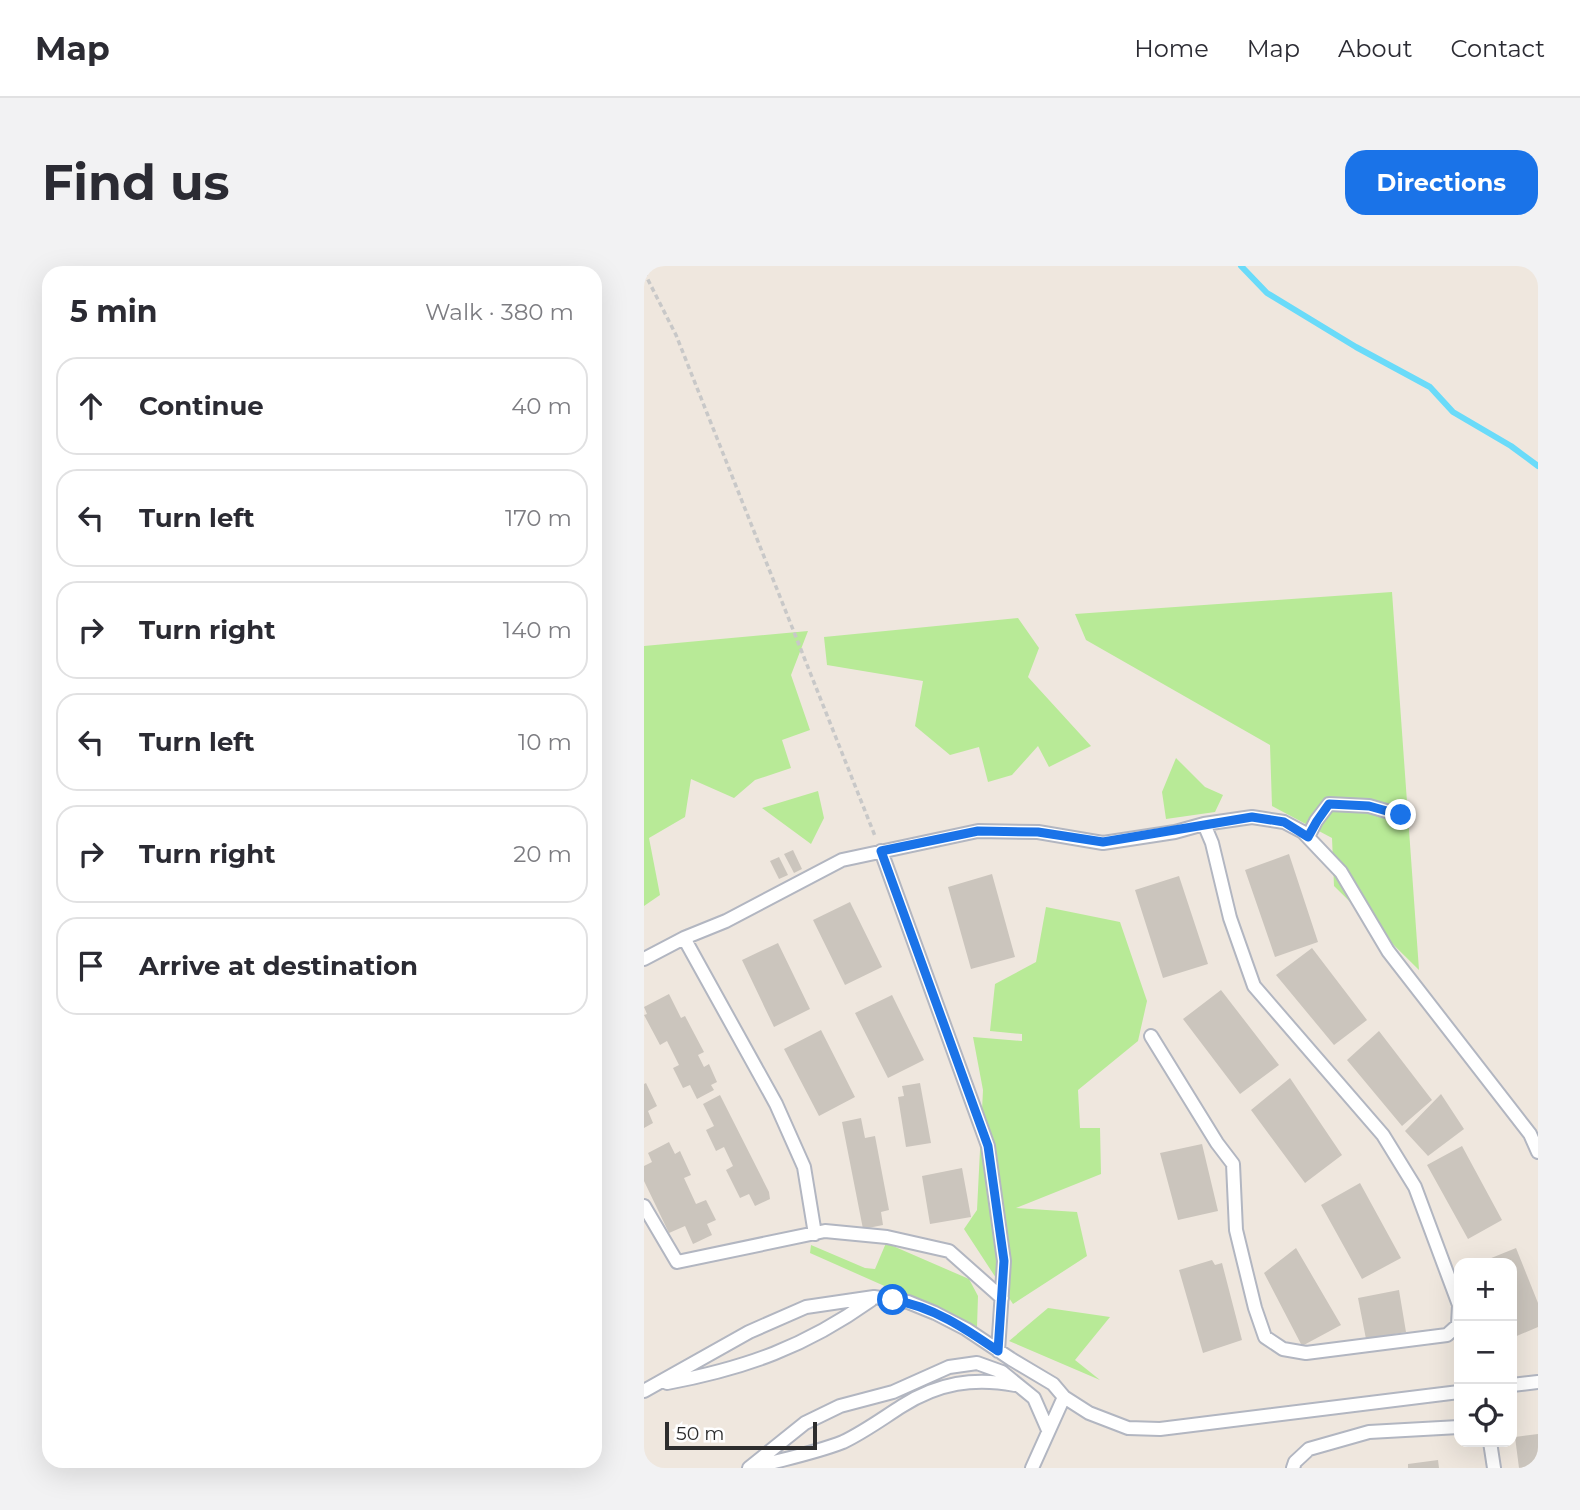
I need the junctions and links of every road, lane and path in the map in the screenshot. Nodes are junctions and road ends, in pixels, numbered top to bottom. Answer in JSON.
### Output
{"nodes":[{"id":1,"x":644,"y":272,"type":"edge"},
{"id":2,"x":1401,"y":815,"type":"dead end"},
{"id":3,"x":1204,"y":824,"type":"junction"},
{"id":4,"x":1308,"y":837,"type":"junction"},
{"id":5,"x":881,"y":851,"type":"junction"},
{"id":6,"x":684,"y":938,"type":"junction"},
{"id":7,"x":644,"y":959,"type":"edge"},
{"id":8,"x":1151,"y":1037,"type":"dead end"},
{"id":9,"x":1538,"y":1152,"type":"edge"},
{"id":10,"x":644,"y":1206,"type":"edge"},
{"id":11,"x":815,"y":1234,"type":"junction"},
{"id":12,"x":874,"y":1297,"type":"junction"},
{"id":13,"x":1002,"y":1298,"type":"junction"},
{"id":14,"x":998,"y":1351,"type":"junction"},
{"id":15,"x":1538,"y":1382,"type":"edge"},
{"id":16,"x":1517,"y":1384,"type":"edge"},
{"id":17,"x":1019,"y":1385,"type":"junction"},
{"id":18,"x":650,"y":1388,"type":"edge"},
{"id":19,"x":1454,"y":1393,"type":"edge"},
{"id":20,"x":1064,"y":1397,"type":"junction"},
{"id":21,"x":1454,"y":1427,"type":"edge"},
{"id":22,"x":1048,"y":1430,"type":"junction"},
{"id":23,"x":1491,"y":1447,"type":"edge"},
{"id":24,"x":751,"y":1468,"type":"edge"},
{"id":25,"x":1032,"y":1468,"type":"edge"},
{"id":26,"x":1293,"y":1468,"type":"edge"},
{"id":27,"x":1494,"y":1468,"type":"edge"}],
"edges":[{"from":1,"to":5,"type":"path"},
{"from":2,"to":4,"type":"lane"},
{"from":3,"to":4,"type":"lane"},
{"from":3,"to":5,"type":"lane"},
{"from":3,"to":8,"type":"lane"},
{"from":4,"to":9,"type":"lane"},
{"from":5,"to":6,"type":"lane"},
{"from":5,"to":13,"type":"lane"},
{"from":6,"to":7,"type":"lane"},
{"from":6,"to":11,"type":"lane"},
{"from":10,"to":11,"type":"lane"},
{"from":11,"to":13,"type":"lane"},
{"from":12,"to":14,"type":"lane"},
{"from":12,"to":18,"type":"lane"},
{"from":12,"to":18,"type":"lane"},
{"from":13,"to":14,"type":"lane"},
{"from":14,"to":20,"type":"lane"},
{"from":15,"to":16,"type":"lane"},
{"from":17,"to":22,"type":"lane"},
{"from":17,"to":24,"type":"lane"},
{"from":17,"to":24,"type":"lane"},
{"from":19,"to":20,"type":"lane"},
{"from":20,"to":22,"type":"lane"},
{"from":21,"to":26,"type":"lane"},
{"from":22,"to":25,"type":"lane"},
{"from":23,"to":27,"type":"lane"}]}
